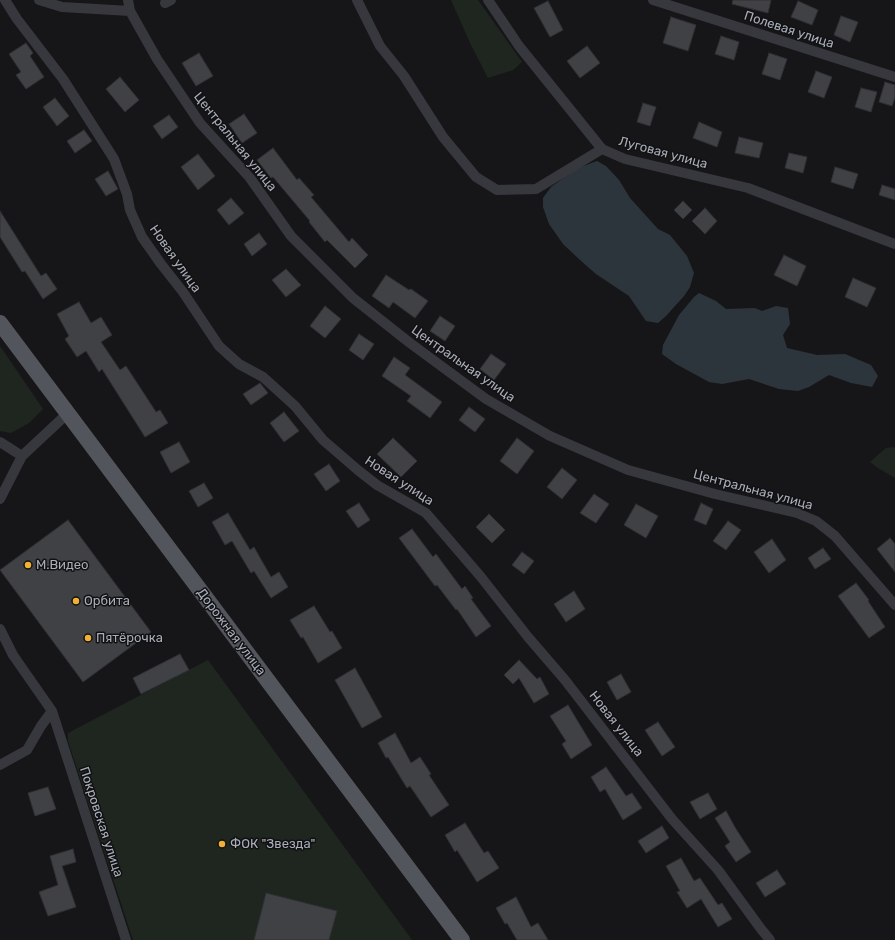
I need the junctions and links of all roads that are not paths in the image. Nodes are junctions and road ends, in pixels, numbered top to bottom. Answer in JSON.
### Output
{"nodes":[{"id":1,"x":5,"y":0,"type":"edge"},
{"id":2,"x":39,"y":0,"type":"edge"},
{"id":3,"x":128,"y":0,"type":"edge"},
{"id":4,"x":357,"y":0,"type":"edge"},
{"id":5,"x":488,"y":0,"type":"edge"},
{"id":6,"x":653,"y":0,"type":"edge"},
{"id":7,"x":132,"y":15,"type":"junction"},
{"id":8,"x":895,"y":77,"type":"edge"},
{"id":9,"x":602,"y":149,"type":"junction"},
{"id":10,"x":895,"y":244,"type":"edge"},
{"id":11,"x":0,"y":324,"type":"edge"},
{"id":12,"x":68,"y":414,"type":"junction"},
{"id":13,"x":0,"y":442,"type":"edge"},
{"id":14,"x":22,"y":456,"type":"junction"},
{"id":15,"x":0,"y":499,"type":"edge"},
{"id":16,"x":895,"y":605,"type":"edge"},
{"id":17,"x":0,"y":629,"type":"edge"},
{"id":18,"x":52,"y":711,"type":"junction"},
{"id":19,"x":0,"y":765,"type":"edge"},
{"id":20,"x":126,"y":940,"type":"edge"},
{"id":21,"x":462,"y":940,"type":"edge"},
{"id":22,"x":770,"y":940,"type":"edge"}],
"edges":[{"from":1,"to":22,"type":"street","name":"Новая улица"},
{"from":2,"to":7,"type":"street"},
{"from":3,"to":7,"type":"street","name":"Центральная улица"},
{"from":4,"to":9,"type":"street"},
{"from":5,"to":9,"type":"street","name":"Луговая улица"},
{"from":6,"to":8,"type":"street","name":"Полевая улица"},
{"from":7,"to":16,"type":"street","name":"Центральная улица"},
{"from":9,"to":10,"type":"street","name":"Луговая улица"},
{"from":11,"to":12,"type":"main road","name":"Дорожная улица"},
{"from":12,"to":14,"type":"street"},
{"from":12,"to":21,"type":"main road","name":"Дорожная улица"},
{"from":13,"to":14,"type":"street"},
{"from":14,"to":15,"type":"street"},
{"from":17,"to":18,"type":"street","name":"Покровская улица"},
{"from":18,"to":19,"type":"street"},
{"from":18,"to":20,"type":"street","name":"Покровская улица"}]}
